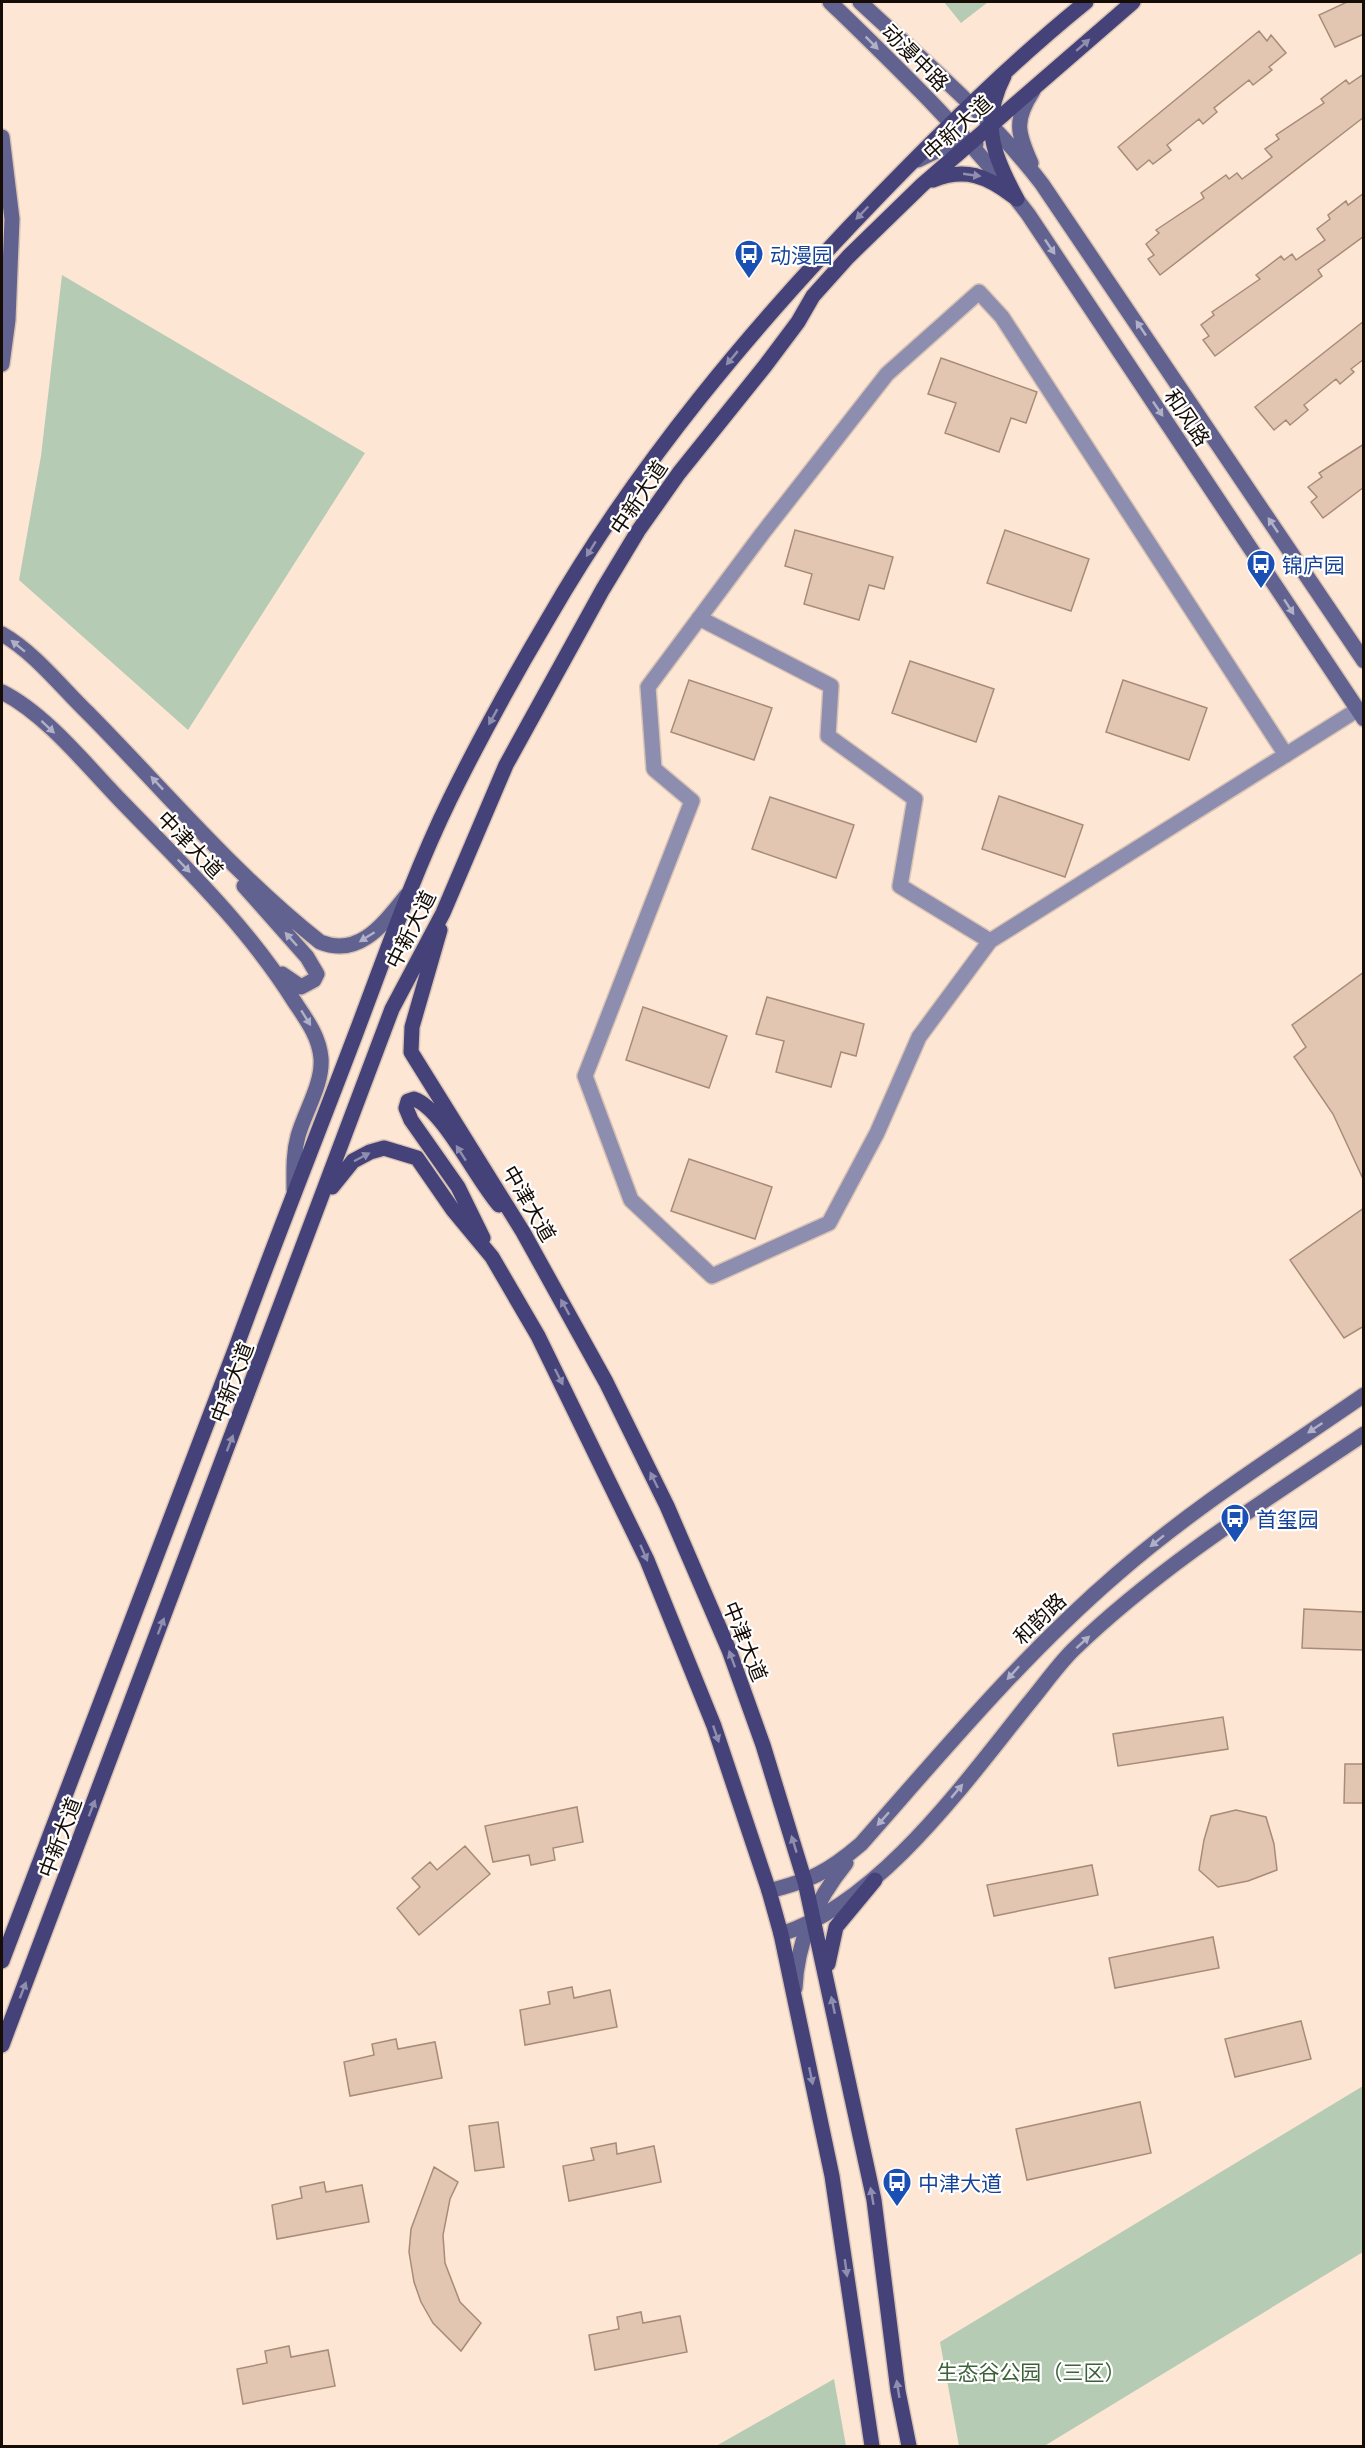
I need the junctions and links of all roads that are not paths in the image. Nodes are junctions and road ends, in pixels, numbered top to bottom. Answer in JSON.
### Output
{"nodes":[{"id":1,"x":830,"y":2,"type":"edge"},
{"id":2,"x":860,"y":2,"type":"edge"},
{"id":3,"x":1086,"y":2,"type":"edge"},
{"id":4,"x":1133,"y":2,"type":"edge"},
{"id":5,"x":1016,"y":59,"type":"junction"},
{"id":6,"x":1039,"y":83,"type":"junction"},
{"id":7,"x":970,"y":105,"type":"junction"},
{"id":8,"x":952,"y":122,"type":"junction"},
{"id":9,"x":990,"y":125,"type":"junction"},
{"id":10,"x":2,"y":137,"type":"edge"},
{"id":11,"x":971,"y":142,"type":"junction"},
{"id":12,"x":994,"y":150,"type":"junction"},
{"id":13,"x":903,"y":171,"type":"junction"},
{"id":14,"x":1042,"y":184,"type":"junction"},
{"id":15,"x":922,"y":185,"type":"junction"},
{"id":16,"x":1017,"y":199,"type":"junction"},
{"id":17,"x":2,"y":364,"type":"edge"},
{"id":18,"x":699,"y":618,"type":"junction"},
{"id":19,"x":2,"y":634,"type":"edge"},
{"id":20,"x":1364,"y":661,"type":"edge"},
{"id":21,"x":2,"y":692,"type":"edge"},
{"id":22,"x":1360,"y":715,"type":"edge"},
{"id":23,"x":1286,"y":755,"type":"junction"},
{"id":24,"x":210,"y":842,"type":"junction"},
{"id":25,"x":407,"y":895,"type":"junction"},
{"id":26,"x":443,"y":913,"type":"junction"},
{"id":27,"x":990,"y":941,"type":"junction"},
{"id":28,"x":272,"y":966,"type":"junction"},
{"id":29,"x":294,"y":1190,"type":"junction"},
{"id":30,"x":323,"y":1199,"type":"junction"},
{"id":31,"x":523,"y":1232,"type":"junction"},
{"id":32,"x":492,"y":1257,"type":"junction"},
{"id":33,"x":1364,"y":1395,"type":"edge"},
{"id":34,"x":1364,"y":1434,"type":"edge"},
{"id":35,"x":861,"y":1844,"type":"junction"},
{"id":36,"x":875,"y":1880,"type":"junction"},
{"id":37,"x":805,"y":1882,"type":"junction"},
{"id":38,"x":769,"y":1891,"type":"junction"},
{"id":39,"x":811,"y":1920,"type":"junction"},
{"id":40,"x":781,"y":1934,"type":"junction"},
{"id":41,"x":2,"y":1961,"type":"edge"},
{"id":42,"x":828,"y":1982,"type":"junction"},
{"id":43,"x":794,"y":1998,"type":"junction"},
{"id":44,"x":2,"y":2045,"type":"edge"},
{"id":45,"x":872,"y":2446,"type":"edge"},
{"id":46,"x":909,"y":2446,"type":"edge"}],
"edges":[{"from":1,"to":8,"type":"street","name":"动漫中路","one_way":true},
{"from":2,"to":7,"type":"street","name":"动漫中路"},
{"from":3,"to":5,"type":"main road","name":"中新大道"},
{"from":6,"to":4,"type":"main road","name":"中新大道","one_way":true},
{"from":5,"to":7,"type":"main road","name":"中新大道"},
{"from":5,"to":9,"type":"main road"},
{"from":6,"to":9,"type":"main road","name":"中新大道"},
{"from":6,"to":14,"type":"street"},
{"from":7,"to":8,"type":"main road","name":"中新大道"},
{"from":7,"to":9,"type":"street","name":"和风路"},
{"from":8,"to":11,"type":"street","name":"动漫中路"},
{"from":8,"to":13,"type":"main road","name":"中新大道"},
{"from":9,"to":11,"type":"main road","name":"中新大道"},
{"from":9,"to":12,"type":"main road"},
{"from":9,"to":14,"type":"street","name":"和风路"},
{"from":10,"to":17,"type":"street"},
{"from":11,"to":12,"type":"street"},
{"from":11,"to":13,"type":"street"},
{"from":11,"to":15,"type":"main road","name":"中新大道"},
{"from":11,"to":16,"type":"street","name":"和风路"},
{"from":12,"to":14,"type":"street"},
{"from":12,"to":16,"type":"main road"},
{"from":13,"to":25,"type":"main road","name":"中新大道","one_way":true},
{"from":20,"to":14,"type":"street","name":"和风路","one_way":true},
{"from":15,"to":16,"type":"main road","one_way":true},
{"from":15,"to":26,"type":"main road","name":"中新大道"},
{"from":16,"to":22,"type":"street","name":"和风路","one_way":true},
{"from":18,"to":23,"type":"street"},
{"from":18,"to":27,"type":"street"},
{"from":18,"to":27,"type":"street"},
{"from":24,"to":19,"type":"street","name":"中津大道","one_way":true},
{"from":21,"to":28,"type":"street","name":"中津大道","one_way":true},
{"from":22,"to":23,"type":"street"},
{"from":23,"to":27,"type":"street"},
{"from":25,"to":24,"type":"street","name":"中津大道","one_way":true},
{"from":28,"to":24,"type":"street","one_way":true},
{"from":25,"to":29,"type":"main road","name":"中新大道"},
{"from":26,"to":30,"type":"main road","name":"中新大道"},
{"from":26,"to":31,"type":"main road","name":"中津大道"},
{"from":28,"to":29,"type":"street","name":"中津大道","one_way":true},
{"from":29,"to":41,"type":"main road","name":"中新大道"},
{"from":30,"to":32,"type":"main road","one_way":true},
{"from":44,"to":30,"type":"main road","name":"中新大道","one_way":true},
{"from":31,"to":32,"type":"main road","one_way":true},
{"from":37,"to":31,"type":"main road","name":"中津大道","one_way":true},
{"from":32,"to":38,"type":"main road","one_way":true},
{"from":33,"to":35,"type":"street","name":"和韵路","one_way":true},
{"from":36,"to":34,"type":"street","one_way":true},
{"from":35,"to":37,"type":"street","name":"和韵路"},
{"from":35,"to":39,"type":"street"},
{"from":36,"to":39,"type":"street"},
{"from":36,"to":42,"type":"main road"},
{"from":37,"to":38,"type":"street","name":"和韵路"},
{"from":37,"to":39,"type":"main road","name":"中津大道"},
{"from":38,"to":40,"type":"main road"},
{"from":39,"to":40,"type":"street"},
{"from":39,"to":42,"type":"main road","name":"中津大道"},
{"from":39,"to":43,"type":"street"},
{"from":40,"to":43,"type":"main road"},
{"from":46,"to":42,"type":"main road","name":"中津大道","one_way":true},
{"from":43,"to":45,"type":"main road","one_way":true}]}
